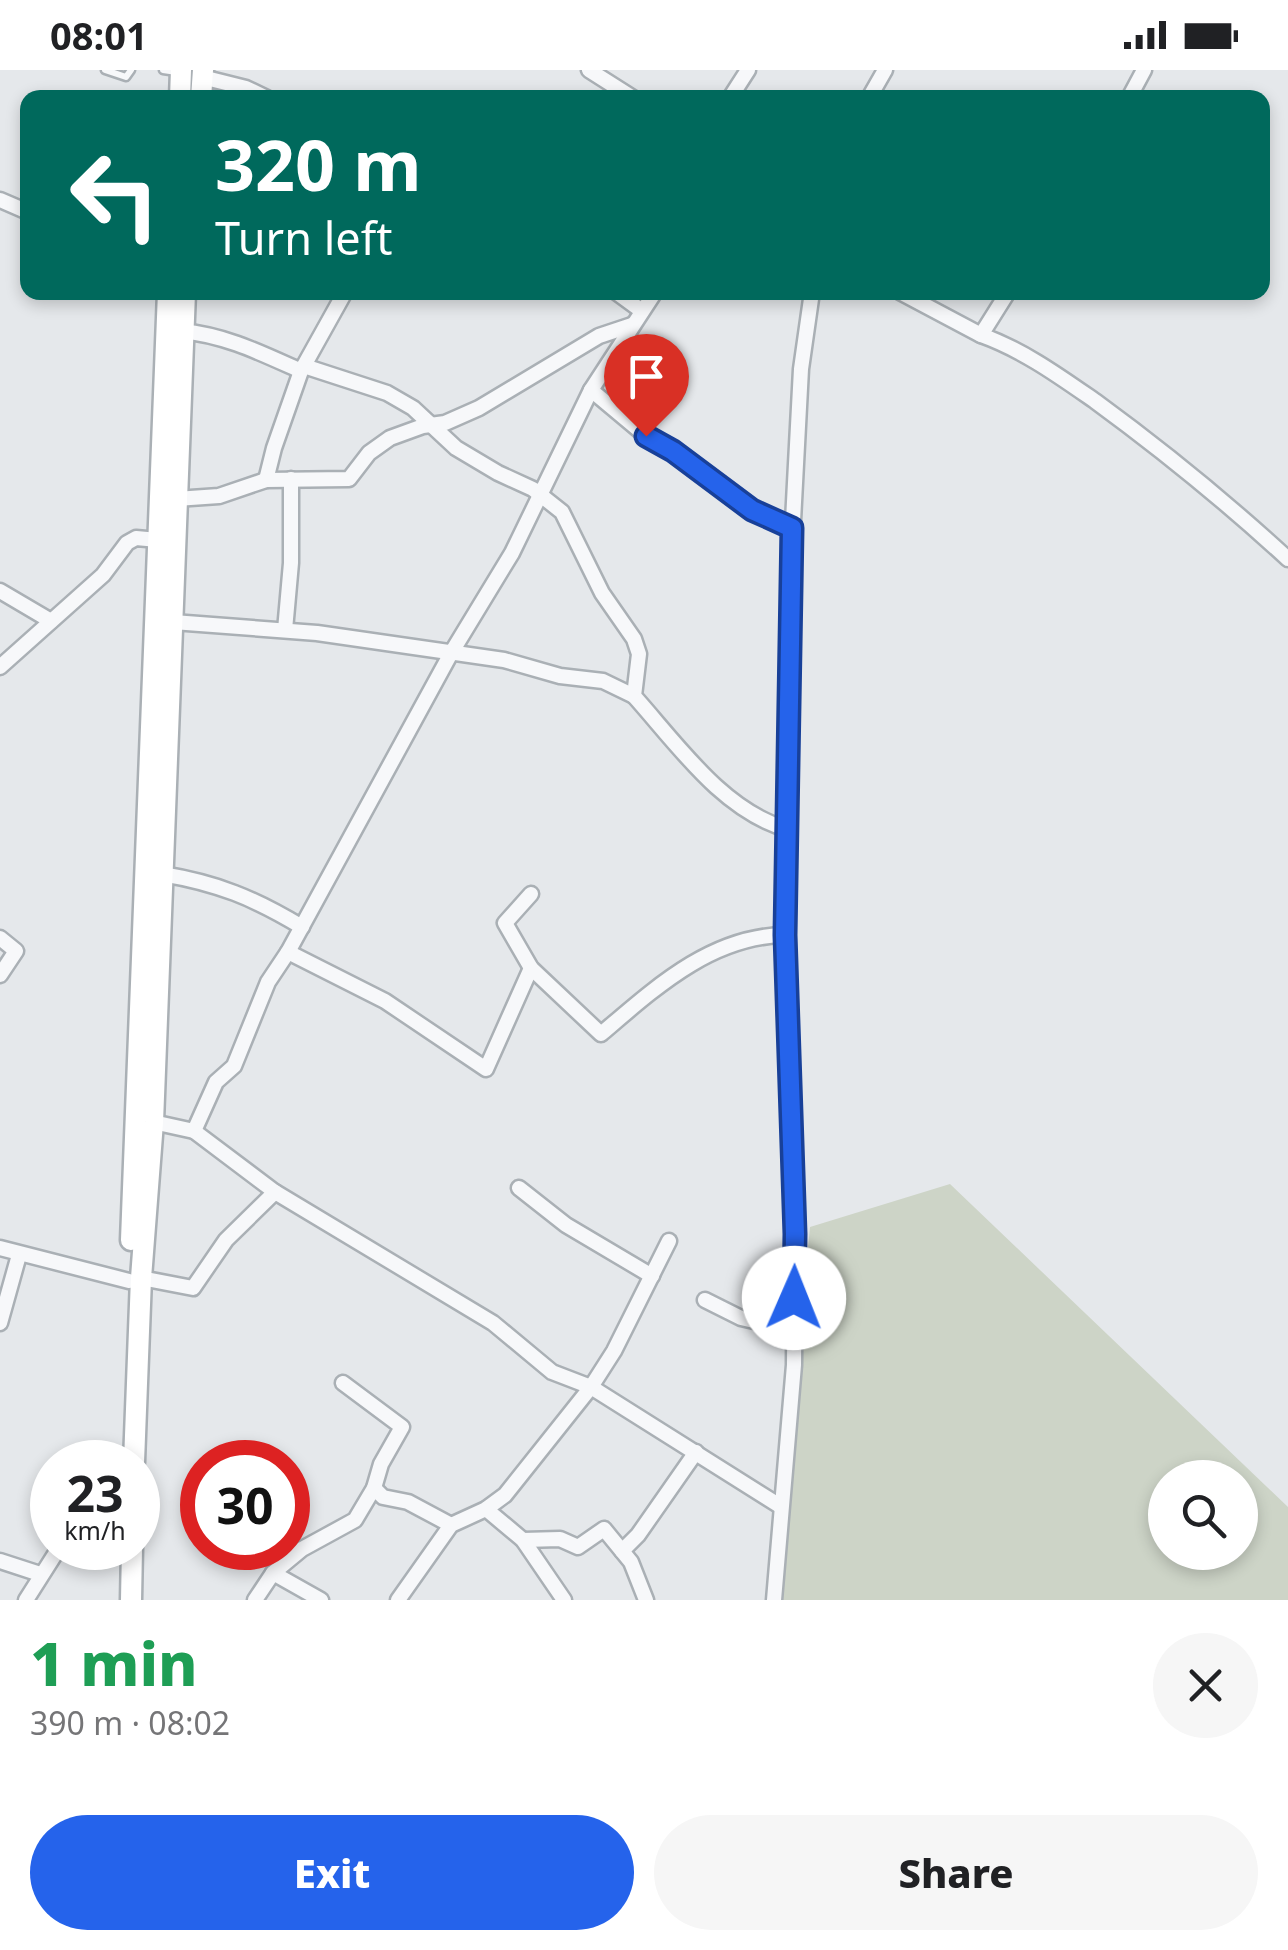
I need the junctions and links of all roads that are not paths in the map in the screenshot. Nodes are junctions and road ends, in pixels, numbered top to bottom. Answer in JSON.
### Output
{"nodes":[{"id":1,"x":104,"y":70,"type":"edge"},
{"id":2,"x":131,"y":70,"type":"edge"},
{"id":3,"x":589,"y":70,"type":"edge"},
{"id":4,"x":175,"y":71,"type":"edge"},
{"id":5,"x":202,"y":82,"type":"edge"},
{"id":6,"x":250,"y":90,"type":"edge"},
{"id":7,"x":620,"y":90,"type":"edge"},
{"id":8,"x":168,"y":300,"type":"edge"},
{"id":9,"x":184,"y":300,"type":"edge"},
{"id":10,"x":340,"y":300,"type":"edge"},
{"id":11,"x":627,"y":300,"type":"edge"},
{"id":12,"x":650,"y":300,"type":"edge"},
{"id":13,"x":811,"y":300,"type":"edge"},
{"id":14,"x":915,"y":300,"type":"edge"},
{"id":15,"x":1003,"y":300,"type":"edge"},
{"id":16,"x":642,"y":311,"type":"junction"},
{"id":17,"x":632,"y":325,"type":"junction"},
{"id":18,"x":181,"y":331,"type":"junction"},
{"id":19,"x":981,"y":335,"type":"junction"},
{"id":20,"x":302,"y":368,"type":"junction"},
{"id":21,"x":591,"y":390,"type":"junction"},
{"id":22,"x":430,"y":426,"type":"junction"},
{"id":23,"x":291,"y":479,"type":"junction"},
{"id":24,"x":266,"y":480,"type":"junction"},
{"id":25,"x":540,"y":496,"type":"junction"},
{"id":26,"x":176,"y":499,"type":"junction"},
{"id":27,"x":792,"y":528,"type":"junction"},
{"id":28,"x":158,"y":540,"type":"junction"},
{"id":29,"x":1288,"y":558,"type":"edge"},
{"id":30,"x":0,"y":592,"type":"edge"},
{"id":31,"x":51,"y":621,"type":"junction"},
{"id":32,"x":172,"y":622,"type":"junction"},
{"id":33,"x":285,"y":630,"type":"junction"},
{"id":34,"x":450,"y":655,"type":"junction"},
{"id":35,"x":0,"y":667,"type":"edge"},
{"id":36,"x":634,"y":696,"type":"junction"},
{"id":37,"x":787,"y":829,"type":"junction"},
{"id":38,"x":162,"y":874,"type":"junction"},
{"id":39,"x":531,"y":894,"type":"dead end"},
{"id":40,"x":302,"y":927,"type":"junction"},
{"id":41,"x":785,"y":935,"type":"junction"},
{"id":42,"x":0,"y":938,"type":"edge"},
{"id":43,"x":288,"y":952,"type":"junction"},
{"id":44,"x":531,"y":968,"type":"junction"},
{"id":45,"x":0,"y":975,"type":"edge"},
{"id":46,"x":153,"y":1122,"type":"junction"},
{"id":47,"x":194,"y":1131,"type":"junction"},
{"id":48,"x":519,"y":1188,"type":"dead end"},
{"id":49,"x":275,"y":1192,"type":"junction"},
{"id":50,"x":668,"y":1241,"type":"dead end"},
{"id":51,"x":0,"y":1248,"type":"edge"},
{"id":52,"x":18,"y":1255,"type":"junction"},
{"id":53,"x":652,"y":1276,"type":"junction"},
{"id":54,"x":135,"y":1279,"type":"junction"},
{"id":55,"x":705,"y":1300,"type":"dead end"},
{"id":56,"x":0,"y":1323,"type":"edge"},
{"id":57,"x":793,"y":1330,"type":"junction"},
{"id":58,"x":343,"y":1384,"type":"dead end"},
{"id":59,"x":591,"y":1388,"type":"junction"},
{"id":60,"x":124,"y":1440,"type":"edge"},
{"id":61,"x":134,"y":1440,"type":"edge"},
{"id":62,"x":696,"y":1452,"type":"junction"},
{"id":63,"x":374,"y":1488,"type":"junction"},
{"id":64,"x":780,"y":1506,"type":"junction"},
{"id":65,"x":486,"y":1509,"type":"junction"},
{"id":66,"x":452,"y":1525,"type":"junction"},
{"id":67,"x":523,"y":1540,"type":"junction"},
{"id":68,"x":622,"y":1551,"type":"junction"},
{"id":69,"x":0,"y":1560,"type":"edge"},
{"id":70,"x":43,"y":1570,"type":"edge"},
{"id":71,"x":119,"y":1570,"type":"edge"},
{"id":72,"x":132,"y":1570,"type":"edge"},
{"id":73,"x":40,"y":1574,"type":"junction"},
{"id":74,"x":273,"y":1574,"type":"junction"},
{"id":75,"x":26,"y":1600,"type":"edge"},
{"id":76,"x":118,"y":1600,"type":"edge"},
{"id":77,"x":131,"y":1600,"type":"edge"},
{"id":78,"x":255,"y":1600,"type":"edge"},
{"id":79,"x":320,"y":1600,"type":"edge"},
{"id":80,"x":398,"y":1600,"type":"edge"},
{"id":81,"x":564,"y":1600,"type":"edge"},
{"id":82,"x":646,"y":1600,"type":"edge"},
{"id":83,"x":774,"y":1600,"type":"edge"}],
"edges":[{"from":1,"to":2,"type":"lane"},
{"from":3,"to":7,"type":"street"},
{"from":4,"to":5,"type":"lane"},
{"from":5,"to":6,"type":"street"},
{"from":8,"to":28,"type":"main road"},
{"from":9,"to":18,"type":"main road"},
{"from":10,"to":20,"type":"street"},
{"from":11,"to":16,"type":"street"},
{"from":12,"to":16,"type":"street"},
{"from":13,"to":27,"type":"street"},
{"from":14,"to":19,"type":"street"},
{"from":15,"to":19,"type":"street"},
{"from":16,"to":17,"type":"street"},
{"from":17,"to":21,"type":"street"},
{"from":17,"to":22,"type":"street"},
{"from":18,"to":20,"type":"street"},
{"from":18,"to":26,"type":"main road"},
{"from":19,"to":29,"type":"street"},
{"from":20,"to":22,"type":"street"},
{"from":20,"to":24,"type":"street"},
{"from":21,"to":25,"type":"street"},
{"from":21,"to":27,"type":"street"},
{"from":22,"to":23,"type":"street"},
{"from":22,"to":25,"type":"street"},
{"from":23,"to":24,"type":"street"},
{"from":23,"to":33,"type":"street"},
{"from":24,"to":26,"type":"street"},
{"from":25,"to":34,"type":"street"},
{"from":25,"to":36,"type":"street"},
{"from":26,"to":32,"type":"main road"},
{"from":27,"to":37,"type":"street"},
{"from":28,"to":31,"type":"street"},
{"from":28,"to":54,"type":"main road"},
{"from":30,"to":31,"type":"street"},
{"from":31,"to":35,"type":"street"},
{"from":32,"to":33,"type":"street"},
{"from":32,"to":38,"type":"main road"},
{"from":33,"to":34,"type":"street"},
{"from":34,"to":36,"type":"street"},
{"from":34,"to":40,"type":"street"},
{"from":36,"to":37,"type":"street"},
{"from":37,"to":41,"type":"street"},
{"from":38,"to":40,"type":"street"},
{"from":38,"to":46,"type":"main road"},
{"from":39,"to":44,"type":"street"},
{"from":40,"to":43,"type":"street"},
{"from":41,"to":44,"type":"street"},
{"from":41,"to":57,"type":"street"},
{"from":42,"to":45,"type":"street"},
{"from":43,"to":44,"type":"street"},
{"from":43,"to":47,"type":"street"},
{"from":46,"to":47,"type":"street"},
{"from":46,"to":54,"type":"main road"},
{"from":47,"to":49,"type":"street"},
{"from":48,"to":53,"type":"street"},
{"from":49,"to":54,"type":"street"},
{"from":49,"to":59,"type":"street"},
{"from":50,"to":53,"type":"street"},
{"from":51,"to":52,"type":"street"},
{"from":52,"to":54,"type":"street"},
{"from":52,"to":56,"type":"street"},
{"from":53,"to":59,"type":"street"},
{"from":54,"to":60,"type":"main road"},
{"from":54,"to":61,"type":"main road"},
{"from":55,"to":57,"type":"street"},
{"from":57,"to":64,"type":"street"},
{"from":58,"to":63,"type":"street"},
{"from":59,"to":62,"type":"street"},
{"from":59,"to":65,"type":"street"},
{"from":62,"to":64,"type":"street"},
{"from":62,"to":68,"type":"street"},
{"from":63,"to":66,"type":"street"},
{"from":63,"to":74,"type":"street"},
{"from":64,"to":83,"type":"street"},
{"from":65,"to":66,"type":"street"},
{"from":65,"to":67,"type":"street"},
{"from":66,"to":80,"type":"street"},
{"from":67,"to":68,"type":"street"},
{"from":67,"to":81,"type":"street"},
{"from":68,"to":82,"type":"street"},
{"from":69,"to":73,"type":"street"},
{"from":70,"to":73,"type":"street"},
{"from":71,"to":76,"type":"main road"},
{"from":72,"to":77,"type":"main road"},
{"from":73,"to":75,"type":"street"},
{"from":74,"to":78,"type":"street"},
{"from":74,"to":79,"type":"street"}]}
